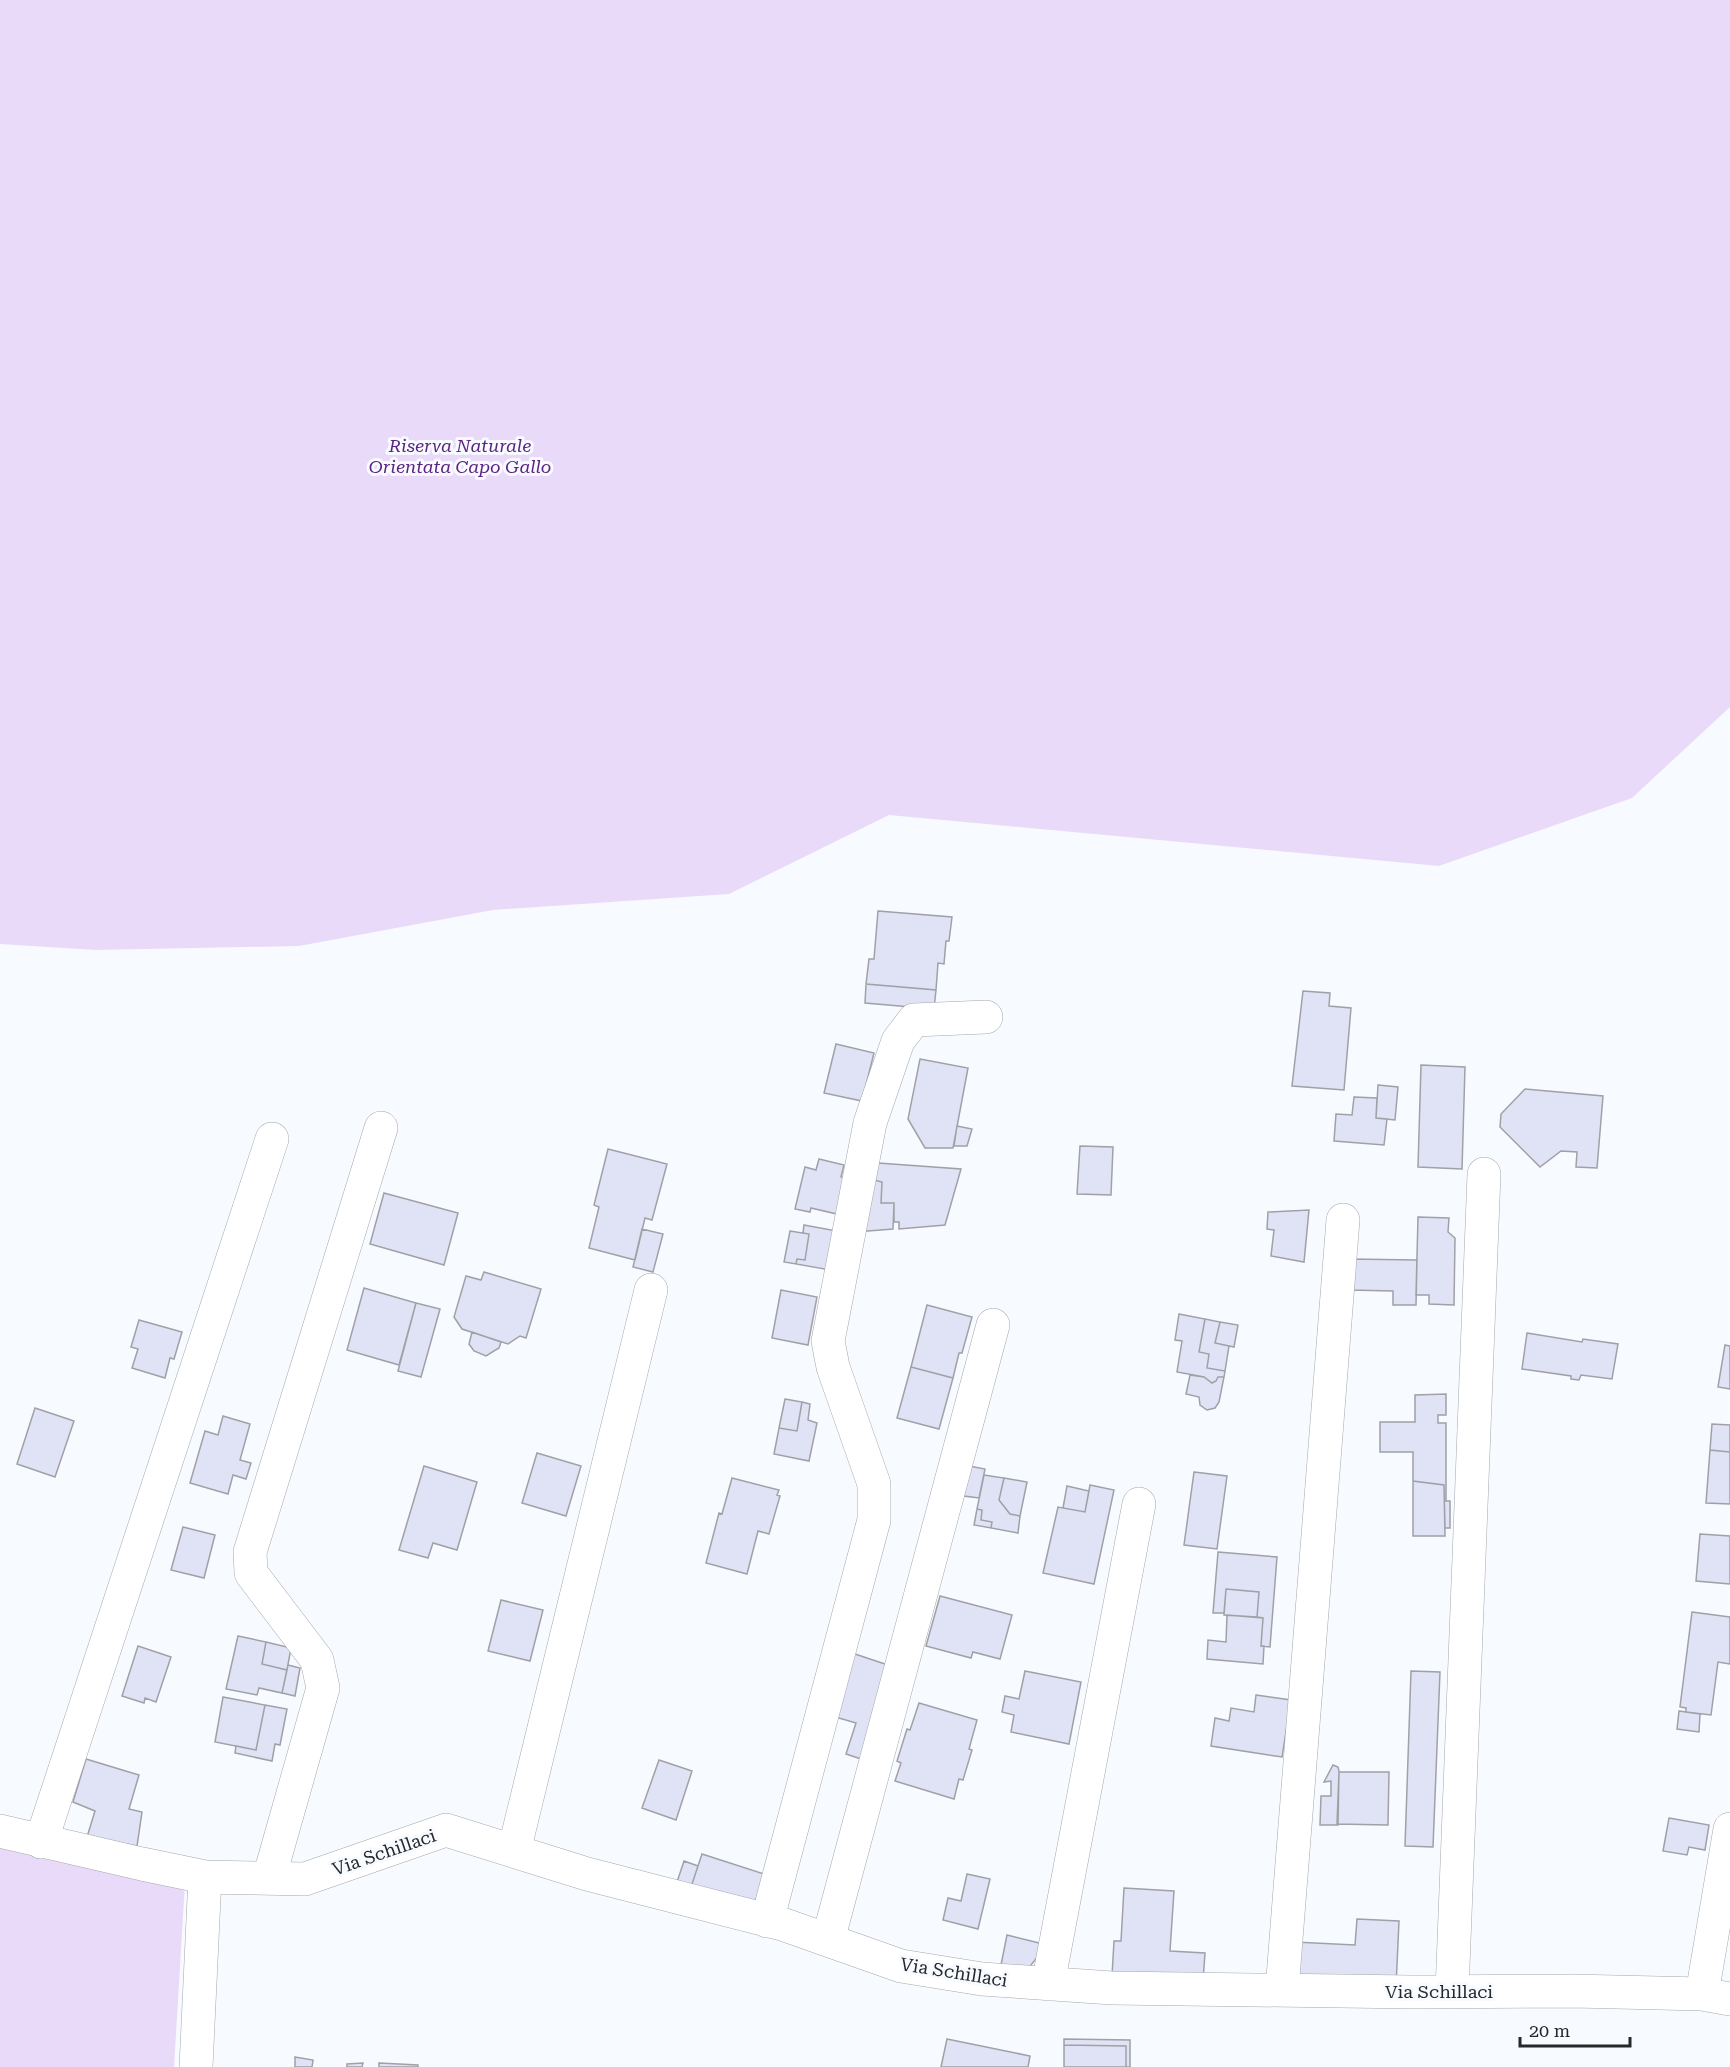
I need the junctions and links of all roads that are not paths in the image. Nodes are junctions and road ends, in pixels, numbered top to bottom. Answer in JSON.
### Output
{"nodes":[{"id":1,"x":986,"y":1017,"type":"dead end"},
{"id":2,"x":381,"y":1128,"type":"dead end"},
{"id":3,"x":272,"y":1139,"type":"dead end"},
{"id":4,"x":1484,"y":1174,"type":"dead end"},
{"id":5,"x":1343,"y":1220,"type":"dead end"},
{"id":6,"x":651,"y":1290,"type":"dead end"},
{"id":7,"x":993,"y":1325,"type":"dead end"},
{"id":8,"x":1139,"y":1504,"type":"dead end"},
{"id":9,"x":1730,"y":1829,"type":"edge"},
{"id":10,"x":0,"y":1831,"type":"edge"},
{"id":11,"x":41,"y":1842,"type":"junction"},
{"id":12,"x":514,"y":1851,"type":"junction"},
{"id":13,"x":205,"y":1877,"type":"junction"},
{"id":14,"x":269,"y":1878,"type":"junction"},
{"id":15,"x":767,"y":1921,"type":"junction"},
{"id":16,"x":828,"y":1940,"type":"junction"},
{"id":17,"x":1048,"y":1984,"type":"junction"},
{"id":18,"x":1282,"y":1990,"type":"junction"},
{"id":19,"x":1452,"y":1992,"type":"junction"},
{"id":20,"x":1716,"y":1997,"type":"edge"},
{"id":21,"x":196,"y":2067,"type":"edge"}],
"edges":[{"from":1,"to":15,"type":"street"},
{"from":2,"to":14,"type":"street"},
{"from":3,"to":11,"type":"street"},
{"from":4,"to":19,"type":"street"},
{"from":5,"to":18,"type":"street"},
{"from":6,"to":12,"type":"street"},
{"from":7,"to":16,"type":"street"},
{"from":8,"to":17,"type":"street"},
{"from":9,"to":20,"type":"street"},
{"from":10,"to":11,"type":"street","name":"Via Schillaci"},
{"from":11,"to":13,"type":"street","name":"Via Schillaci"},
{"from":12,"to":14,"type":"street","name":"Via Schillaci"},
{"from":12,"to":15,"type":"street","name":"Via Schillaci"},
{"from":13,"to":14,"type":"street","name":"Via Schillaci"},
{"from":13,"to":21,"type":"street"},
{"from":15,"to":16,"type":"street","name":"Via Schillaci"},
{"from":16,"to":17,"type":"street","name":"Via Schillaci"},
{"from":17,"to":18,"type":"street","name":"Via Schillaci"},
{"from":18,"to":19,"type":"street","name":"Via Schillaci"},
{"from":19,"to":20,"type":"street","name":"Via Schillaci"}]}
